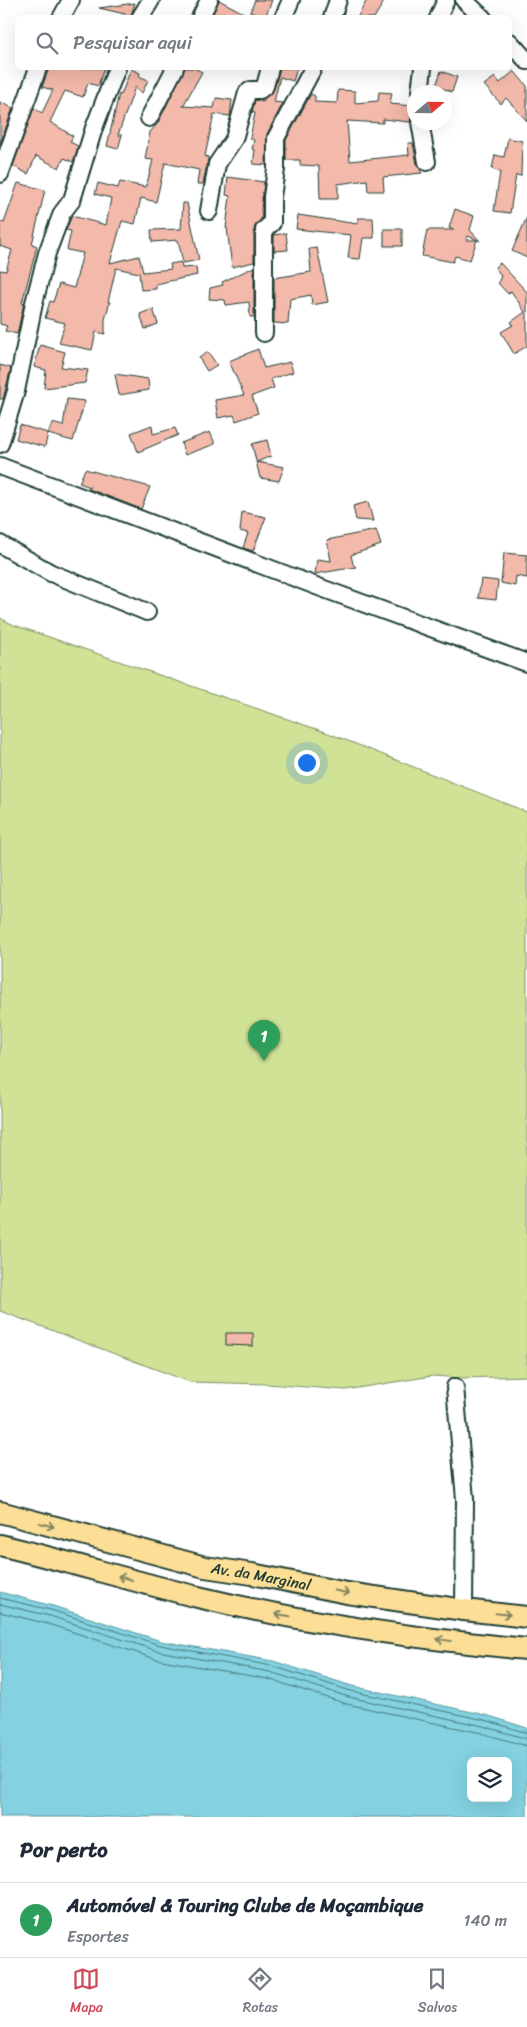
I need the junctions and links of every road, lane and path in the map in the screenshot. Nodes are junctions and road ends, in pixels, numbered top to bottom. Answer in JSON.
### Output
{"nodes":[{"id":1,"x":71,"y":0,"type":"edge"},
{"id":2,"x":151,"y":0,"type":"edge"},
{"id":3,"x":209,"y":0,"type":"edge"},
{"id":4,"x":291,"y":0,"type":"edge"},
{"id":5,"x":338,"y":0,"type":"edge"},
{"id":6,"x":446,"y":0,"type":"edge"},
{"id":7,"x":464,"y":0,"type":"edge"},
{"id":8,"x":63,"y":15,"type":"edge"},
{"id":9,"x":142,"y":15,"type":"edge"},
{"id":10,"x":202,"y":15,"type":"edge"},
{"id":11,"x":285,"y":15,"type":"edge"},
{"id":12,"x":333,"y":15,"type":"edge"},
{"id":13,"x":439,"y":15,"type":"edge"},
{"id":14,"x":480,"y":15,"type":"edge"},
{"id":15,"x":512,"y":44,"type":"edge"},
{"id":16,"x":527,"y":61,"type":"edge"},
{"id":17,"x":37,"y":70,"type":"edge"},
{"id":18,"x":115,"y":70,"type":"edge"},
{"id":19,"x":174,"y":70,"type":"edge"},
{"id":20,"x":269,"y":70,"type":"edge"},
{"id":21,"x":312,"y":70,"type":"edge"},
{"id":22,"x":423,"y":70,"type":"edge"},
{"id":23,"x":421,"y":85,"type":"edge"},
{"id":24,"x":149,"y":118,"type":"dead end"},
{"id":25,"x":421,"y":130,"type":"edge"},
{"id":26,"x":427,"y":162,"type":"dead end"},
{"id":27,"x":0,"y":174,"type":"edge"},
{"id":28,"x":209,"y":211,"type":"dead end"},
{"id":29,"x":264,"y":332,"type":"dead end"},
{"id":30,"x":0,"y":444,"type":"edge"},
{"id":31,"x":0,"y":466,"type":"edge"},
{"id":32,"x":0,"y":544,"type":"edge"},
{"id":33,"x":147,"y":612,"type":"dead end"},
{"id":34,"x":527,"y":663,"type":"edge"},
{"id":35,"x":455,"y":1387,"type":"dead end"},
{"id":36,"x":0,"y":1512,"type":"edge"},
{"id":37,"x":0,"y":1545,"type":"edge"},
{"id":38,"x":464,"y":1610,"type":"junction"},
{"id":39,"x":527,"y":1617,"type":"edge"},
{"id":40,"x":527,"y":1649,"type":"edge"}],
"edges":[{"from":1,"to":8,"type":"street"},
{"from":2,"to":9,"type":"street"},
{"from":3,"to":10,"type":"street"},
{"from":4,"to":11,"type":"street"},
{"from":5,"to":12,"type":"street"},
{"from":6,"to":13,"type":"street"},
{"from":7,"to":14,"type":"street"},
{"from":15,"to":16,"type":"street"},
{"from":17,"to":27,"type":"street"},
{"from":18,"to":30,"type":"street"},
{"from":19,"to":24,"type":"street"},
{"from":20,"to":28,"type":"street"},
{"from":21,"to":29,"type":"street"},
{"from":22,"to":23,"type":"street"},
{"from":25,"to":26,"type":"street"},
{"from":31,"to":34,"type":"street"},
{"from":32,"to":33,"type":"street"},
{"from":35,"to":38,"type":"street"},
{"from":36,"to":38,"type":"main road","name":"Av. da Marginal","one_way":true},
{"from":40,"to":37,"type":"main road","name":"Av. da Marginal","one_way":true},
{"from":38,"to":39,"type":"main road","name":"Av. da Marginal","one_way":true}]}
